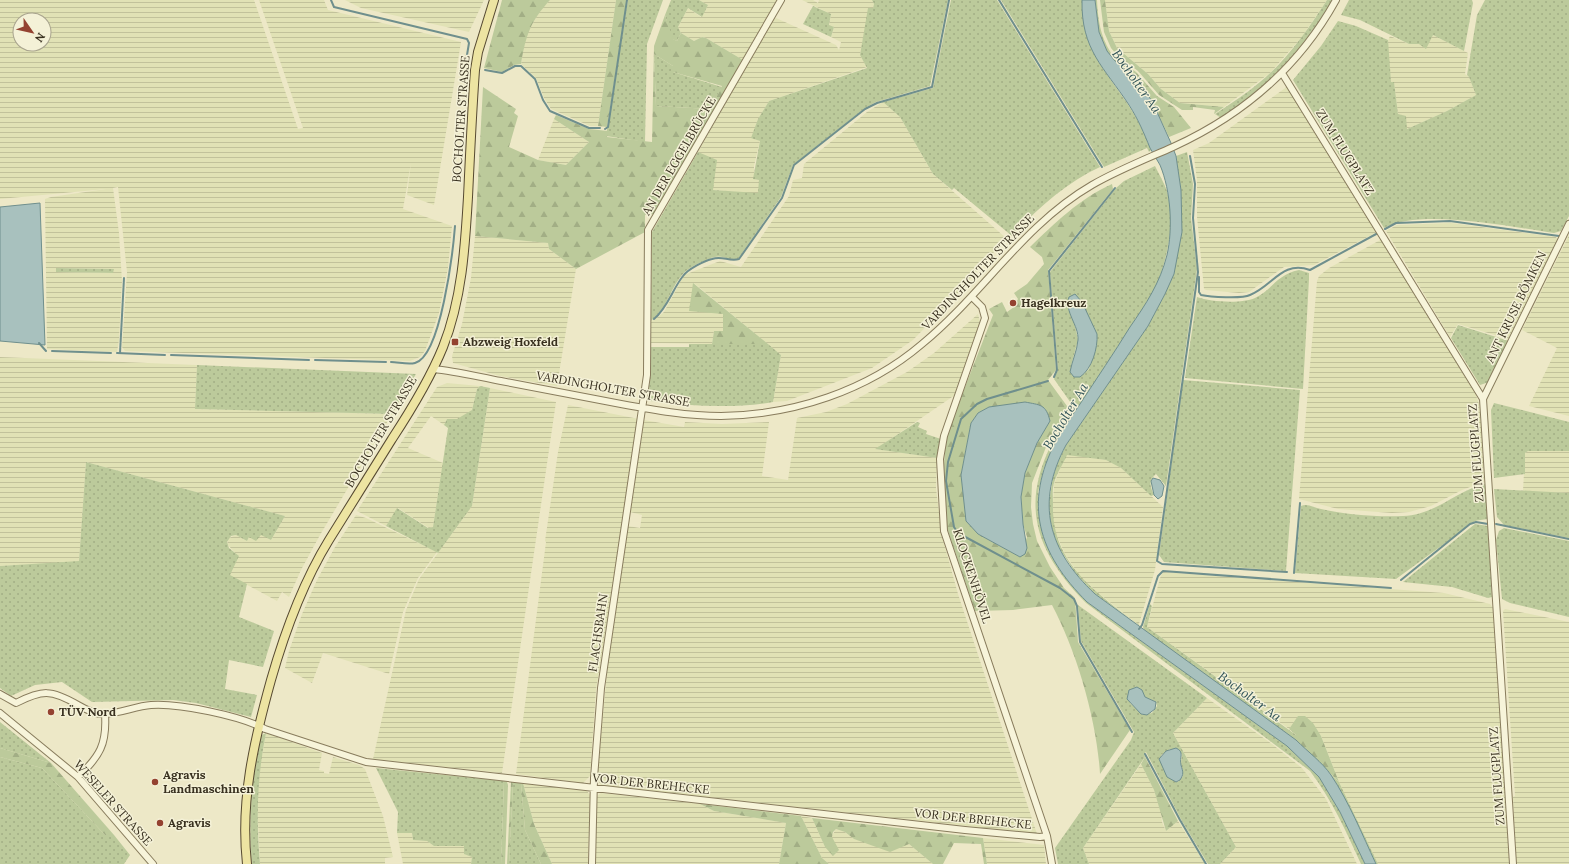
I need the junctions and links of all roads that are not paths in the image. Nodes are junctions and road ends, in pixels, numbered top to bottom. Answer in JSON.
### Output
{"nodes":[{"id":1,"x":494,"y":0,"type":"edge"},
{"id":2,"x":781,"y":0,"type":"edge"},
{"id":3,"x":1336,"y":0,"type":"edge"},
{"id":4,"x":1282,"y":73,"type":"junction"},
{"id":5,"x":1569,"y":224,"type":"edge"},
{"id":6,"x":972,"y":296,"type":"junction"},
{"id":7,"x":433,"y":369,"type":"junction"},
{"id":8,"x":1483,"y":400,"type":"junction"},
{"id":9,"x":644,"y":408,"type":"junction"},
{"id":10,"x":0,"y":694,"type":"edge"},
{"id":11,"x":0,"y":713,"type":"edge"},
{"id":12,"x":105,"y":714,"type":"junction"},
{"id":13,"x":258,"y":726,"type":"junction"},
{"id":14,"x":78,"y":777,"type":"junction"},
{"id":15,"x":594,"y":788,"type":"junction"},
{"id":16,"x":1047,"y":836,"type":"junction"},
{"id":17,"x":153,"y":864,"type":"edge"},
{"id":18,"x":247,"y":864,"type":"edge"},
{"id":19,"x":592,"y":864,"type":"edge"},
{"id":20,"x":1052,"y":864,"type":"edge"},
{"id":21,"x":1513,"y":864,"type":"edge"}],
"edges":[{"from":1,"to":7,"type":"main road","name":"BOCHOLTER STRASSE"},
{"from":2,"to":9,"type":"street","name":"AN DER EGGELBRÜCKE"},
{"from":3,"to":4,"type":"street","name":"VARDINGHOLTER STRASSE"},
{"from":4,"to":6,"type":"street","name":"VARDINGHOLTER STRASSE"},
{"from":4,"to":8,"type":"street","name":"ZUM FLUGPLATZ"},
{"from":5,"to":8,"type":"street","name":"ANT KRUSE BÖMKEN"},
{"from":6,"to":9,"type":"street","name":"VARDINGHOLTER STRASSE"},
{"from":6,"to":16,"type":"street","name":"KLOCKENHÖVEL"},
{"from":7,"to":9,"type":"street","name":"VARDINGHOLTER STRASSE"},
{"from":7,"to":13,"type":"main road","name":"BOCHOLTER STRASSE"},
{"from":8,"to":21,"type":"street","name":"ZUM FLUGPLATZ"},
{"from":9,"to":15,"type":"street","name":"FLACHSBAHN"},
{"from":10,"to":12,"type":"street"},
{"from":11,"to":14,"type":"street","name":"WESELER STRASSE"},
{"from":12,"to":13,"type":"street","name":"VOR DER BREHECKE"},
{"from":12,"to":14,"type":"street"},
{"from":13,"to":15,"type":"street","name":"VOR DER BREHECKE"},
{"from":13,"to":18,"type":"main road","name":"BOCHOLTER STRASSE"},
{"from":14,"to":17,"type":"street","name":"WESELER STRASSE"},
{"from":15,"to":16,"type":"street","name":"VOR DER BREHECKE"},
{"from":15,"to":19,"type":"street","name":"FLACHSBAHN"},
{"from":16,"to":20,"type":"street","name":"KLOCKENHÖVEL"}]}
